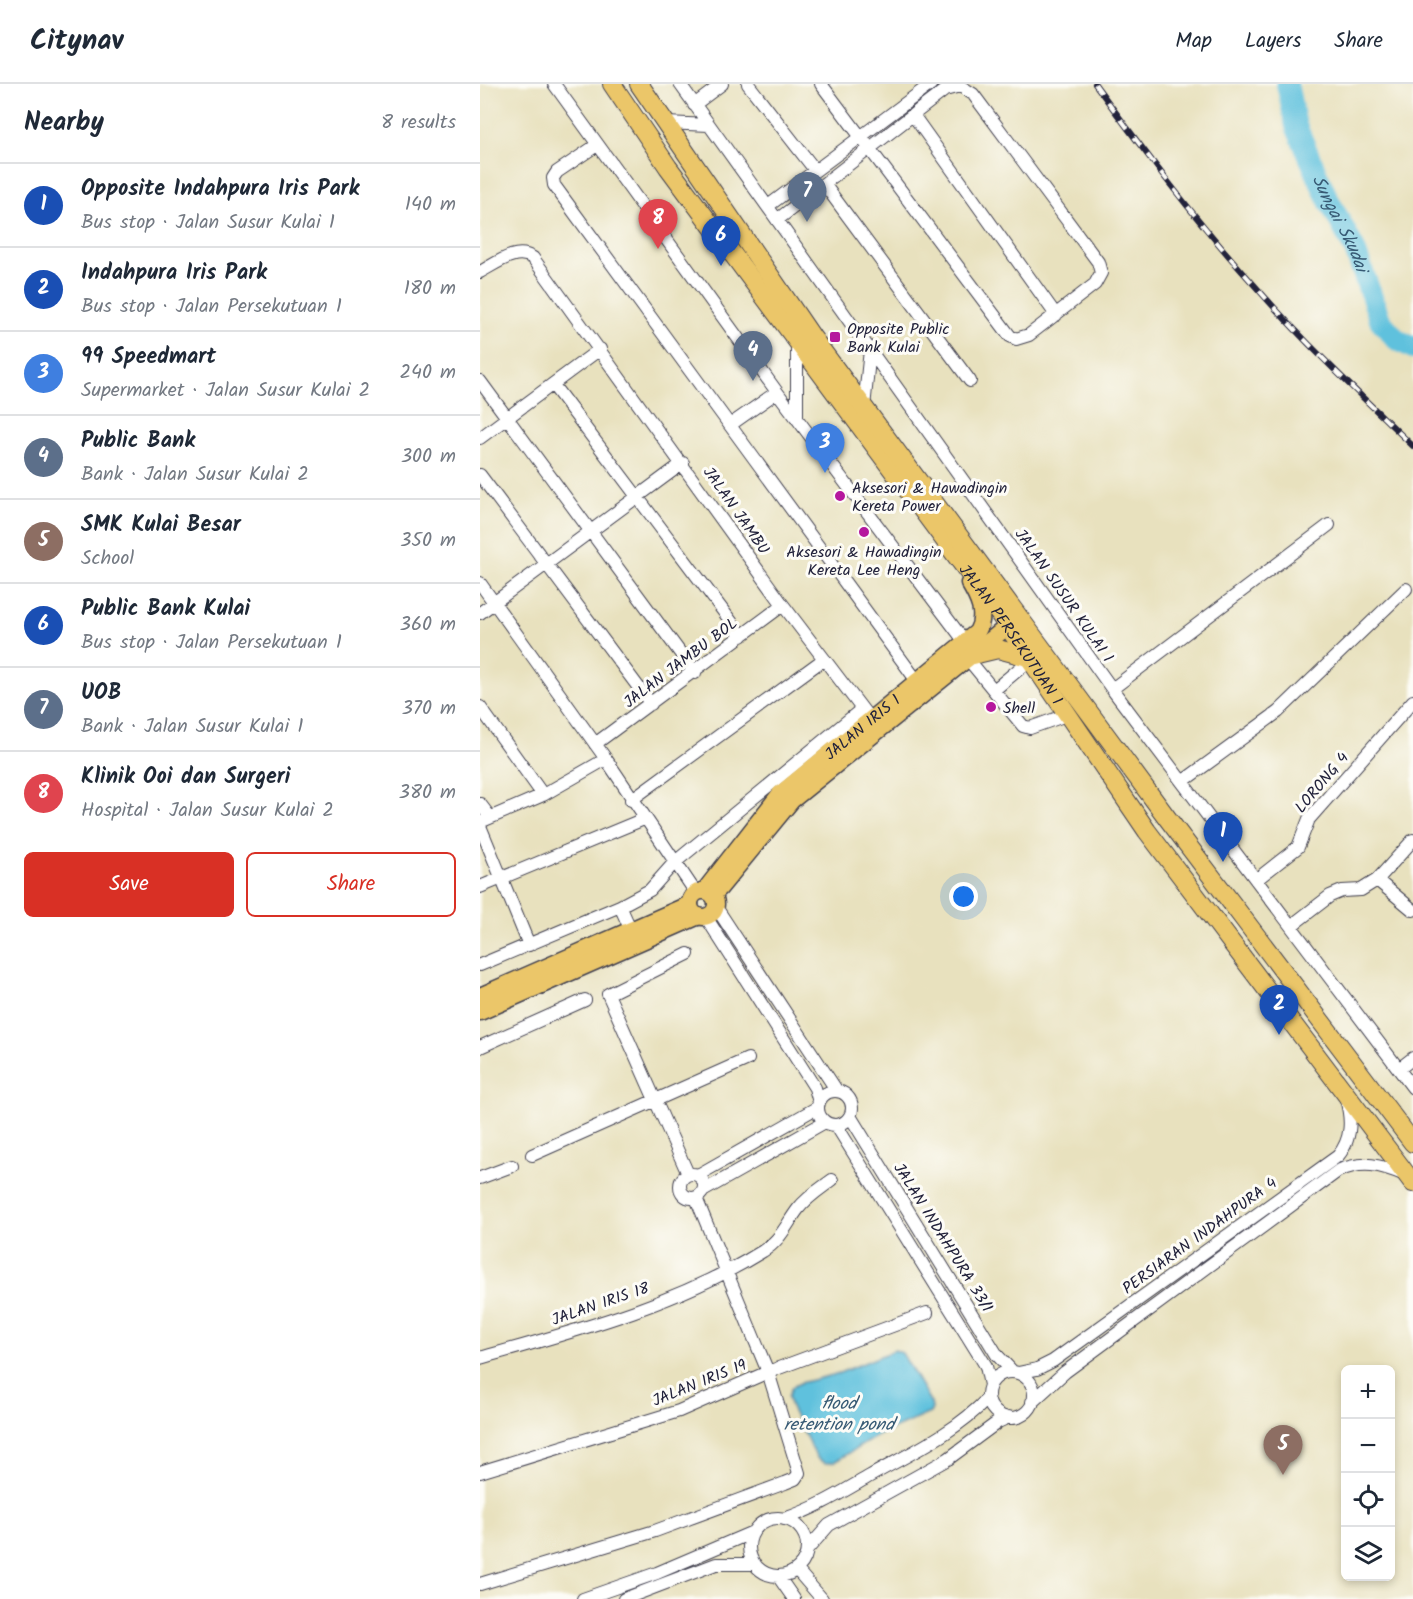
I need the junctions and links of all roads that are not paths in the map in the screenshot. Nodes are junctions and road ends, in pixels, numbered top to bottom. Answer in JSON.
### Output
{"nodes":[{"id":1,"x":554,"y":84,"type":"edge"},
{"id":2,"x":612,"y":84,"type":"edge"},
{"id":3,"x":639,"y":84,"type":"edge"},
{"id":4,"x":680,"y":84,"type":"edge"},
{"id":5,"x":722,"y":84,"type":"edge"},
{"id":6,"x":748,"y":84,"type":"edge"},
{"id":7,"x":821,"y":84,"type":"edge"},
{"id":8,"x":931,"y":84,"type":"edge"},
{"id":9,"x":694,"y":105,"type":"junction"},
{"id":10,"x":913,"y":115,"type":"junction"},
{"id":11,"x":666,"y":123,"type":"junction"},
{"id":12,"x":709,"y":125,"type":"junction"},
{"id":13,"x":859,"y":136,"type":"junction"},
{"id":14,"x":597,"y":145,"type":"junction"},
{"id":15,"x":868,"y":150,"type":"junction"},
{"id":16,"x":815,"y":170,"type":"junction"},
{"id":17,"x":824,"y":184,"type":"junction"},
{"id":18,"x":768,"y":206,"type":"junction"},
{"id":19,"x":777,"y":220,"type":"junction"},
{"id":20,"x":480,"y":272,"type":"edge"},
{"id":21,"x":1056,"y":315,"type":"junction"},
{"id":22,"x":797,"y":342,"type":"junction"},
{"id":23,"x":600,"y":349,"type":"junction"},
{"id":24,"x":870,"y":350,"type":"junction"},
{"id":25,"x":480,"y":381,"type":"edge"},
{"id":26,"x":969,"y":381,"type":"dead end"},
{"id":27,"x":553,"y":385,"type":"junction"},
{"id":28,"x":777,"y":392,"type":"junction"},
{"id":29,"x":864,"y":407,"type":"junction"},
{"id":30,"x":508,"y":418,"type":"junction"},
{"id":31,"x":797,"y":419,"type":"junction"},
{"id":32,"x":730,"y":425,"type":"junction"},
{"id":33,"x":480,"y":438,"type":"edge"},
{"id":34,"x":683,"y":463,"type":"junction"},
{"id":35,"x":480,"y":475,"type":"edge"},
{"id":36,"x":638,"y":496,"type":"junction"},
{"id":37,"x":1329,"y":525,"type":"dead end"},
{"id":38,"x":591,"y":530,"type":"junction"},
{"id":39,"x":956,"y":559,"type":"junction"},
{"id":40,"x":546,"y":564,"type":"junction"},
{"id":41,"x":480,"y":583,"type":"edge"},
{"id":42,"x":1406,"y":589,"type":"dead end"},
{"id":43,"x":494,"y":602,"type":"junction"},
{"id":44,"x":783,"y":605,"type":"junction"},
{"id":45,"x":1012,"y":606,"type":"junction"},
{"id":46,"x":480,"y":613,"type":"edge"},
{"id":47,"x":1008,"y":626,"type":"junction"},
{"id":48,"x":742,"y":636,"type":"junction"},
{"id":49,"x":969,"y":652,"type":"junction"},
{"id":50,"x":1029,"y":658,"type":"junction"},
{"id":51,"x":824,"y":659,"type":"junction"},
{"id":52,"x":695,"y":672,"type":"junction"},
{"id":53,"x":917,"y":681,"type":"junction"},
{"id":54,"x":1112,"y":689,"type":"junction"},
{"id":55,"x":994,"y":690,"type":"junction"},
{"id":56,"x":1413,"y":702,"type":"edge"},
{"id":57,"x":651,"y":704,"type":"junction"},
{"id":58,"x":480,"y":707,"type":"edge"},
{"id":59,"x":866,"y":714,"type":"junction"},
{"id":60,"x":1069,"y":714,"type":"junction"},
{"id":61,"x":596,"y":744,"type":"junction"},
{"id":62,"x":606,"y":759,"type":"junction"},
{"id":63,"x":1182,"y":782,"type":"junction"},
{"id":64,"x":543,"y":795,"type":"junction"},
{"id":65,"x":631,"y":800,"type":"junction"},
{"id":66,"x":480,"y":804,"type":"edge"},
{"id":67,"x":644,"y":819,"type":"junction"},
{"id":68,"x":483,"y":822,"type":"edge"},
{"id":69,"x":1413,"y":840,"type":"edge"},
{"id":70,"x":674,"y":863,"type":"junction"},
{"id":71,"x":502,"y":879,"type":"junction"},
{"id":72,"x":1256,"y":880,"type":"junction"},
{"id":73,"x":1377,"y":880,"type":"junction"},
{"id":74,"x":480,"y":887,"type":"edge"},
{"id":75,"x":704,"y":903,"type":"junction"},
{"id":76,"x":620,"y":906,"type":"junction"},
{"id":77,"x":1413,"y":910,"type":"edge"},
{"id":78,"x":1291,"y":926,"type":"junction"},
{"id":79,"x":634,"y":937,"type":"junction"},
{"id":80,"x":529,"y":945,"type":"junction"},
{"id":81,"x":688,"y":954,"type":"dead end"},
{"id":82,"x":480,"y":965,"type":"edge"},
{"id":83,"x":480,"y":996,"type":"edge"},
{"id":84,"x":585,"y":1000,"type":"dead end"},
{"id":85,"x":480,"y":1012,"type":"edge"},
{"id":86,"x":480,"y":1047,"type":"edge"},
{"id":87,"x":1413,"y":1058,"type":"edge"},
{"id":88,"x":748,"y":1059,"type":"dead end"},
{"id":89,"x":1399,"y":1069,"type":"junction"},
{"id":90,"x":1413,"y":1088,"type":"edge"},
{"id":91,"x":1344,"y":1090,"type":"junction"},
{"id":92,"x":837,"y":1091,"type":"junction"},
{"id":93,"x":654,"y":1099,"type":"junction"},
{"id":94,"x":818,"y":1104,"type":"junction"},
{"id":95,"x":850,"y":1116,"type":"junction"},
{"id":96,"x":831,"y":1123,"type":"junction"},
{"id":97,"x":1413,"y":1143,"type":"edge"},
{"id":98,"x":532,"y":1155,"type":"dead end"},
{"id":99,"x":512,"y":1166,"type":"dead end"},
{"id":100,"x":693,"y":1174,"type":"junction"},
{"id":101,"x":480,"y":1178,"type":"edge"},
{"id":102,"x":832,"y":1180,"type":"dead end"},
{"id":103,"x":1411,"y":1180,"type":"edge"},
{"id":104,"x":699,"y":1195,"type":"junction"},
{"id":105,"x":727,"y":1271,"type":"junction"},
{"id":106,"x":927,"y":1313,"type":"dead end"},
{"id":107,"x":480,"y":1358,"type":"edge"},
{"id":108,"x":768,"y":1372,"type":"junction"},
{"id":109,"x":1016,"y":1373,"type":"junction"},
{"id":110,"x":990,"y":1384,"type":"junction"},
{"id":111,"x":988,"y":1398,"type":"junction"},
{"id":112,"x":1032,"y":1402,"type":"junction"},
{"id":113,"x":1009,"y":1417,"type":"junction"},
{"id":114,"x":480,"y":1472,"type":"edge"},
{"id":115,"x":784,"y":1519,"type":"junction"},
{"id":116,"x":753,"y":1532,"type":"junction"},
{"id":117,"x":807,"y":1550,"type":"junction"},
{"id":118,"x":754,"y":1564,"type":"junction"},
{"id":119,"x":797,"y":1570,"type":"junction"},
{"id":120,"x":778,"y":1576,"type":"junction"},
{"id":121,"x":480,"y":1584,"type":"edge"},
{"id":122,"x":583,"y":1599,"type":"edge"},
{"id":123,"x":624,"y":1599,"type":"edge"},
{"id":124,"x":794,"y":1599,"type":"edge"},
{"id":125,"x":822,"y":1599,"type":"edge"}],
"edges":[{"from":1,"to":14,"type":"street"},
{"from":2,"to":22,"type":"highway","name":"JALAN PERSEKUTUAN 1"},
{"from":3,"to":11,"type":"highway","name":"JALAN PERSEKUTUAN 1"},
{"from":4,"to":9,"type":"street","name":"JALAN SUSUR KULAI 1"},
{"from":5,"to":9,"type":"street"},
{"from":6,"to":16,"type":"street"},
{"from":7,"to":13,"type":"street"},
{"from":8,"to":13,"type":"street"},
{"from":9,"to":12,"type":"street","name":"JALAN SUSUR KULAI 1"},
{"from":10,"to":15,"type":"street"},
{"from":10,"to":21,"type":"street"},
{"from":10,"to":21,"type":"street"},
{"from":11,"to":12,"type":"street"},
{"from":11,"to":29,"type":"highway","name":"JALAN PERSEKUTUAN 1"},
{"from":12,"to":18,"type":"street","name":"JALAN SUSUR KULAI 1"},
{"from":13,"to":15,"type":"street"},
{"from":13,"to":16,"type":"street"},
{"from":14,"to":28,"type":"street"},
{"from":14,"to":32,"type":"street"},
{"from":15,"to":17,"type":"street"},
{"from":15,"to":21,"type":"street"},
{"from":16,"to":18,"type":"street"},
{"from":17,"to":19,"type":"street"},
{"from":17,"to":26,"type":"street"},
{"from":18,"to":19,"type":"street","name":"JALAN SUSUR KULAI 1"},
{"from":19,"to":24,"type":"street","name":"JALAN SUSUR KULAI 1"},
{"from":20,"to":23,"type":"street","name":"JALAN JAMBU"},
{"from":22,"to":31,"type":"street"},
{"from":22,"to":39,"type":"highway","name":"JALAN PERSEKUTUAN 1"},
{"from":23,"to":27,"type":"street"},
{"from":23,"to":34,"type":"street","name":"JALAN JAMBU"},
{"from":24,"to":29,"type":"street"},
{"from":24,"to":54,"type":"street","name":"JALAN SUSUR KULAI 1"},
{"from":25,"to":30,"type":"street"},
{"from":27,"to":30,"type":"street"},
{"from":27,"to":36,"type":"street"},
{"from":28,"to":31,"type":"street"},
{"from":28,"to":32,"type":"street"},
{"from":29,"to":45,"type":"highway","name":"JALAN PERSEKUTUAN 1"},
{"from":30,"to":33,"type":"street"},
{"from":30,"to":38,"type":"street"},
{"from":31,"to":49,"type":"street"},
{"from":32,"to":53,"type":"street"},
{"from":34,"to":36,"type":"street"},
{"from":34,"to":44,"type":"street","name":"JALAN JAMBU"},
{"from":35,"to":40,"type":"street"},
{"from":36,"to":38,"type":"street"},
{"from":36,"to":48,"type":"street"},
{"from":37,"to":54,"type":"street"},
{"from":38,"to":40,"type":"street"},
{"from":38,"to":52,"type":"street"},
{"from":39,"to":47,"type":"highway","name":"JALAN PERSEKUTUAN 1"},
{"from":39,"to":49,"type":"main road","name":"JALAN IRIS 1"},
{"from":40,"to":43,"type":"street"},
{"from":40,"to":57,"type":"street"},
{"from":41,"to":43,"type":"street"},
{"from":42,"to":63,"type":"street"},
{"from":43,"to":46,"type":"street"},
{"from":43,"to":61,"type":"street"},
{"from":44,"to":48,"type":"street","name":"JALAN JAMBU BOL"},
{"from":44,"to":51,"type":"street","name":"JALAN JAMBU"},
{"from":45,"to":47,"type":"highway"},
{"from":45,"to":97,"type":"highway","name":"JALAN PERSEKUTUAN 1"},
{"from":47,"to":49,"type":"main road","name":"JALAN IRIS 1"},
{"from":47,"to":50,"type":"highway","name":"JALAN PERSEKUTUAN 1"},
{"from":48,"to":52,"type":"street","name":"JALAN JAMBU BOL"},
{"from":49,"to":50,"type":"highway"},
{"from":49,"to":53,"type":"main road","name":"JALAN IRIS 1"},
{"from":49,"to":55,"type":"street"},
{"from":49,"to":75,"type":"main road","name":"JALAN IRIS 1"},
{"from":50,"to":55,"type":"street"},
{"from":50,"to":60,"type":"highway","name":"JALAN PERSEKUTUAN 1"},
{"from":51,"to":59,"type":"street","name":"JALAN JAMBU"},
{"from":51,"to":65,"type":"street"},
{"from":52,"to":57,"type":"street","name":"JALAN JAMBU BOL"},
{"from":53,"to":59,"type":"main road","name":"JALAN IRIS 1"},
{"from":54,"to":63,"type":"street","name":"JALAN SUSUR KULAI 1"},
{"from":55,"to":60,"type":"street"},
{"from":56,"to":72,"type":"street","name":"LORONG 4"},
{"from":57,"to":61,"type":"street","name":"JALAN JAMBU BOL"},
{"from":58,"to":64,"type":"street"},
{"from":59,"to":70,"type":"street"},
{"from":59,"to":75,"type":"main road","name":"JALAN IRIS 1"},
{"from":60,"to":91,"type":"highway","name":"JALAN PERSEKUTUAN 1"},
{"from":61,"to":62,"type":"street"},
{"from":62,"to":64,"type":"street"},
{"from":62,"to":65,"type":"street"},
{"from":63,"to":72,"type":"street","name":"JALAN SUSUR KULAI 1"},
{"from":64,"to":68,"type":"street"},
{"from":65,"to":67,"type":"street"},
{"from":66,"to":68,"type":"street"},
{"from":67,"to":70,"type":"street"},
{"from":67,"to":71,"type":"street"},
{"from":68,"to":71,"type":"street"},
{"from":69,"to":73,"type":"street"},
{"from":70,"to":75,"type":"street"},
{"from":70,"to":76,"type":"street"},
{"from":71,"to":74,"type":"street"},
{"from":71,"to":80,"type":"street"},
{"from":72,"to":78,"type":"street","name":"JALAN SUSUR KULAI 1"},
{"from":73,"to":77,"type":"street"},
{"from":73,"to":78,"type":"street"},
{"from":75,"to":79,"type":"main road"},
{"from":75,"to":92,"type":"street"},
{"from":75,"to":94,"type":"street"},
{"from":76,"to":79,"type":"street"},
{"from":76,"to":80,"type":"street"},
{"from":78,"to":89,"type":"street","name":"JALAN SUSUR KULAI 1"},
{"from":79,"to":83,"type":"main road"},
{"from":79,"to":85,"type":"main road"},
{"from":80,"to":82,"type":"street"},
{"from":81,"to":93,"type":"street"},
{"from":84,"to":86,"type":"street"},
{"from":87,"to":89,"type":"street"},
{"from":88,"to":93,"type":"street"},
{"from":89,"to":90,"type":"street","name":"JALAN SUSUR KULAI 1"},
{"from":91,"to":103,"type":"highway","name":"JALAN PERSEKUTUAN 1"},
{"from":91,"to":109,"type":"street","name":"PERSIARAN INDAHPURA 4"},
{"from":92,"to":94,"type":"street"},
{"from":92,"to":95,"type":"street"},
{"from":93,"to":98,"type":"street"},
{"from":93,"to":100,"type":"street"},
{"from":94,"to":96,"type":"street"},
{"from":94,"to":100,"type":"street"},
{"from":95,"to":96,"type":"street"},
{"from":95,"to":109,"type":"street","name":"JALAN INDAHPURA 33/1"},
{"from":96,"to":104,"type":"street"},
{"from":96,"to":110,"type":"street","name":"JALAN INDAHPURA 33/1"},
{"from":99,"to":101,"type":"street"},
{"from":100,"to":104,"type":"street"},
{"from":100,"to":104,"type":"street"},
{"from":102,"to":105,"type":"street","name":"JALAN IRIS 18"},
{"from":103,"to":112,"type":"street","name":"PERSIARAN INDAHPURA 4"},
{"from":104,"to":105,"type":"street"},
{"from":105,"to":107,"type":"street","name":"JALAN IRIS 18"},
{"from":105,"to":108,"type":"street"},
{"from":106,"to":108,"type":"street","name":"JALAN IRIS 19"},
{"from":108,"to":114,"type":"street","name":"JALAN IRIS 19"},
{"from":108,"to":121,"type":"street"},
{"from":109,"to":110,"type":"street","name":"PERSIARAN INDAHPURA 4"},
{"from":109,"to":112,"type":"street"},
{"from":110,"to":111,"type":"street"},
{"from":111,"to":113,"type":"street"},
{"from":111,"to":115,"type":"street"},
{"from":112,"to":113,"type":"street","name":"PERSIARAN INDAHPURA 4"},
{"from":113,"to":117,"type":"street","name":"PERSIARAN INDAHPURA 4"},
{"from":115,"to":116,"type":"street"},
{"from":115,"to":117,"type":"street"},
{"from":116,"to":118,"type":"street"},
{"from":116,"to":122,"type":"street"},
{"from":117,"to":119,"type":"street"},
{"from":118,"to":120,"type":"street"},
{"from":118,"to":123,"type":"street"},
{"from":119,"to":120,"type":"street"},
{"from":119,"to":125,"type":"street"},
{"from":120,"to":124,"type":"street"}]}
